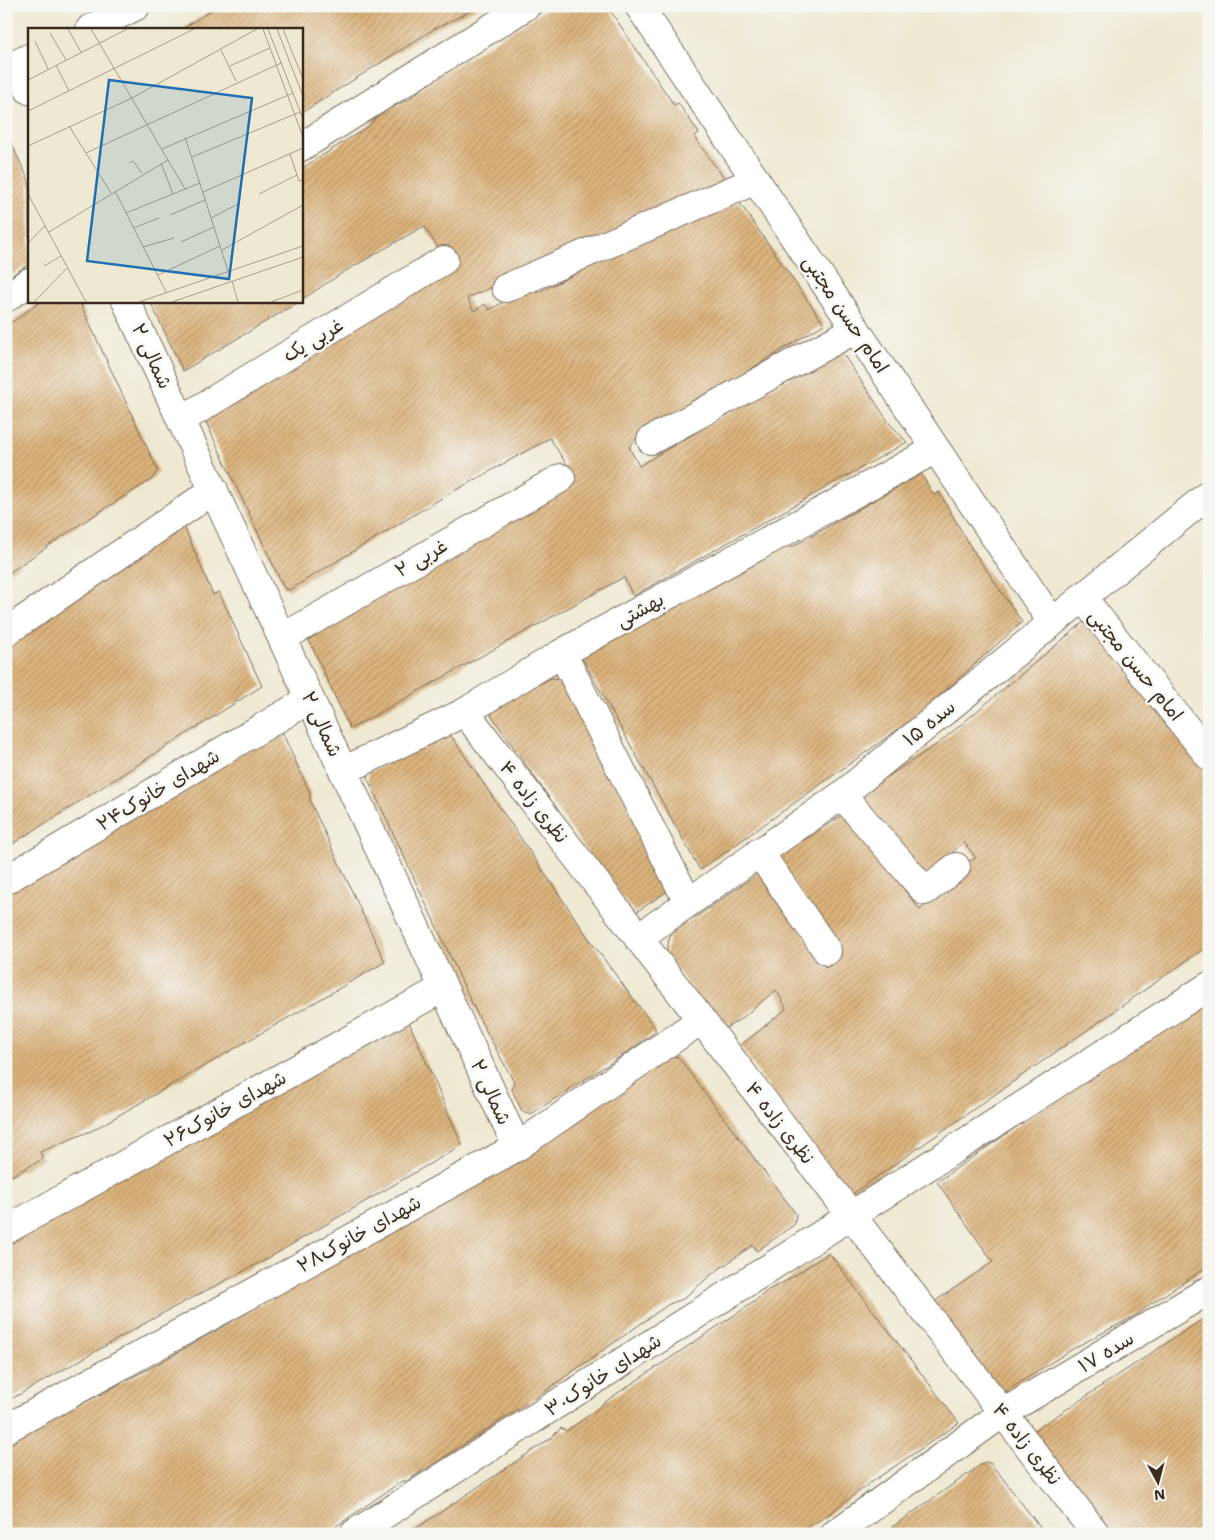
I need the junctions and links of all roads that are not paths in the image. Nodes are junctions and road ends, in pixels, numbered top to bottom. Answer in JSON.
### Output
{"nodes":[{"id":1,"x":136,"y":6,"type":"edge"},
{"id":2,"x":526,"y":6,"type":"edge"},
{"id":3,"x":639,"y":6,"type":"edge"},
{"id":4,"x":92,"y":28,"type":"edge"},
{"id":5,"x":17,"y":64,"type":"edge"},
{"id":6,"x":28,"y":88,"type":"edge"},
{"id":7,"x":302,"y":146,"type":"edge"},
{"id":8,"x":756,"y":180,"type":"junction"},
{"id":9,"x":444,"y":260,"type":"dead end"},
{"id":10,"x":28,"y":283,"type":"edge"},
{"id":11,"x":506,"y":288,"type":"dead end"},
{"id":12,"x":6,"y":298,"type":"edge"},
{"id":13,"x":126,"y":302,"type":"edge"},
{"id":14,"x":856,"y":329,"type":"junction"},
{"id":15,"x":181,"y":420,"type":"junction"},
{"id":16,"x":651,"y":440,"type":"dead end"},
{"id":17,"x":936,"y":449,"type":"junction"},
{"id":18,"x":560,"y":478,"type":"dead end"},
{"id":19,"x":214,"y":490,"type":"junction"},
{"id":20,"x":1209,"y":494,"type":"edge"},
{"id":21,"x":1082,"y":598,"type":"junction"},
{"id":22,"x":1052,"y":622,"type":"junction"},
{"id":23,"x":6,"y":632,"type":"edge"},
{"id":24,"x":282,"y":638,"type":"junction"},
{"id":25,"x":562,"y":652,"type":"junction"},
{"id":26,"x":310,"y":700,"type":"junction"},
{"id":27,"x":465,"y":712,"type":"junction"},
{"id":28,"x":1209,"y":756,"type":"edge"},
{"id":29,"x":343,"y":771,"type":"junction"},
{"id":30,"x":842,"y":794,"type":"junction"},
{"id":31,"x":760,"y":852,"type":"junction"},
{"id":32,"x":956,"y":867,"type":"dead end"},
{"id":33,"x":6,"y":880,"type":"edge"},
{"id":34,"x":688,"y":902,"type":"junction"},
{"id":35,"x":638,"y":938,"type":"junction"},
{"id":36,"x":826,"y":951,"type":"dead end"},
{"id":37,"x":1209,"y":986,"type":"edge"},
{"id":38,"x":443,"y":988,"type":"junction"},
{"id":39,"x":701,"y":1020,"type":"junction"},
{"id":40,"x":517,"y":1147,"type":"junction"},
{"id":41,"x":851,"y":1216,"type":"junction"},
{"id":42,"x":6,"y":1230,"type":"edge"},
{"id":43,"x":1209,"y":1290,"type":"edge"},
{"id":44,"x":1004,"y":1413,"type":"junction"},
{"id":45,"x":6,"y":1429,"type":"edge"},
{"id":46,"x":354,"y":1534,"type":"edge"},
{"id":47,"x":835,"y":1534,"type":"edge"},
{"id":48,"x":1096,"y":1534,"type":"edge"}],
"edges":[{"from":1,"to":4,"type":"street"},
{"from":2,"to":7,"type":"street"},
{"from":3,"to":8,"type":"street","name":"امام حسن مجتبی"},
{"from":5,"to":6,"type":"street"},
{"from":8,"to":11,"type":"street"},
{"from":8,"to":14,"type":"street","name":"امام حسن مجتبی"},
{"from":9,"to":15,"type":"street","name":"غربی یک"},
{"from":10,"to":12,"type":"street"},
{"from":13,"to":15,"type":"street","name":"شمالی ۲"},
{"from":14,"to":16,"type":"street"},
{"from":14,"to":17,"type":"street","name":"امام حسن مجتبی"},
{"from":15,"to":19,"type":"street","name":"شمالی ۲"},
{"from":17,"to":22,"type":"street","name":"امام حسن مجتبی"},
{"from":17,"to":25,"type":"street","name":"بهشتی"},
{"from":18,"to":24,"type":"street","name":"۲ غربی"},
{"from":19,"to":23,"type":"street"},
{"from":19,"to":24,"type":"street","name":"شمالی ۲"},
{"from":20,"to":21,"type":"street","name":"سده ۱۵"},
{"from":21,"to":22,"type":"street","name":"سده ۱۵"},
{"from":21,"to":28,"type":"street","name":"امام حسن مجتبی"},
{"from":22,"to":30,"type":"street","name":"سده ۱۵"},
{"from":24,"to":26,"type":"street","name":"شمالی ۲"},
{"from":25,"to":27,"type":"street","name":"بهشتی"},
{"from":25,"to":34,"type":"street"},
{"from":26,"to":29,"type":"street","name":"شمالی ۲"},
{"from":26,"to":33,"type":"street","name":"شهدای خانوک۲۴"},
{"from":27,"to":29,"type":"street","name":"بهشتی"},
{"from":27,"to":35,"type":"street","name":"نظری زاده ۴"},
{"from":29,"to":38,"type":"street","name":"شمالی ۲"},
{"from":30,"to":31,"type":"street","name":"سده ۱۵"},
{"from":30,"to":32,"type":"street"},
{"from":31,"to":34,"type":"street","name":"سده ۱۵"},
{"from":31,"to":36,"type":"street"},
{"from":34,"to":35,"type":"street","name":"سده ۱۵"},
{"from":35,"to":39,"type":"street","name":"نظری زاده ۴"},
{"from":37,"to":41,"type":"street","name":"شهدای خانوک۳۰"},
{"from":38,"to":40,"type":"street","name":"شمالی ۲"},
{"from":38,"to":42,"type":"street","name":"شهدای خانوک۲۶"},
{"from":39,"to":40,"type":"street","name":"شهدای خانوک۲۸"},
{"from":39,"to":41,"type":"street","name":"نظری زاده ۴"},
{"from":40,"to":45,"type":"street","name":"شهدای خانوک۲۸"},
{"from":41,"to":44,"type":"street","name":"نظری زاده ۴"},
{"from":41,"to":46,"type":"street","name":"شهدای خانوک۳۰"},
{"from":43,"to":44,"type":"street","name":"سده ۱۷"},
{"from":44,"to":47,"type":"street","name":"سده ۱۷"},
{"from":44,"to":48,"type":"street","name":"نظری زاده ۴"}]}
